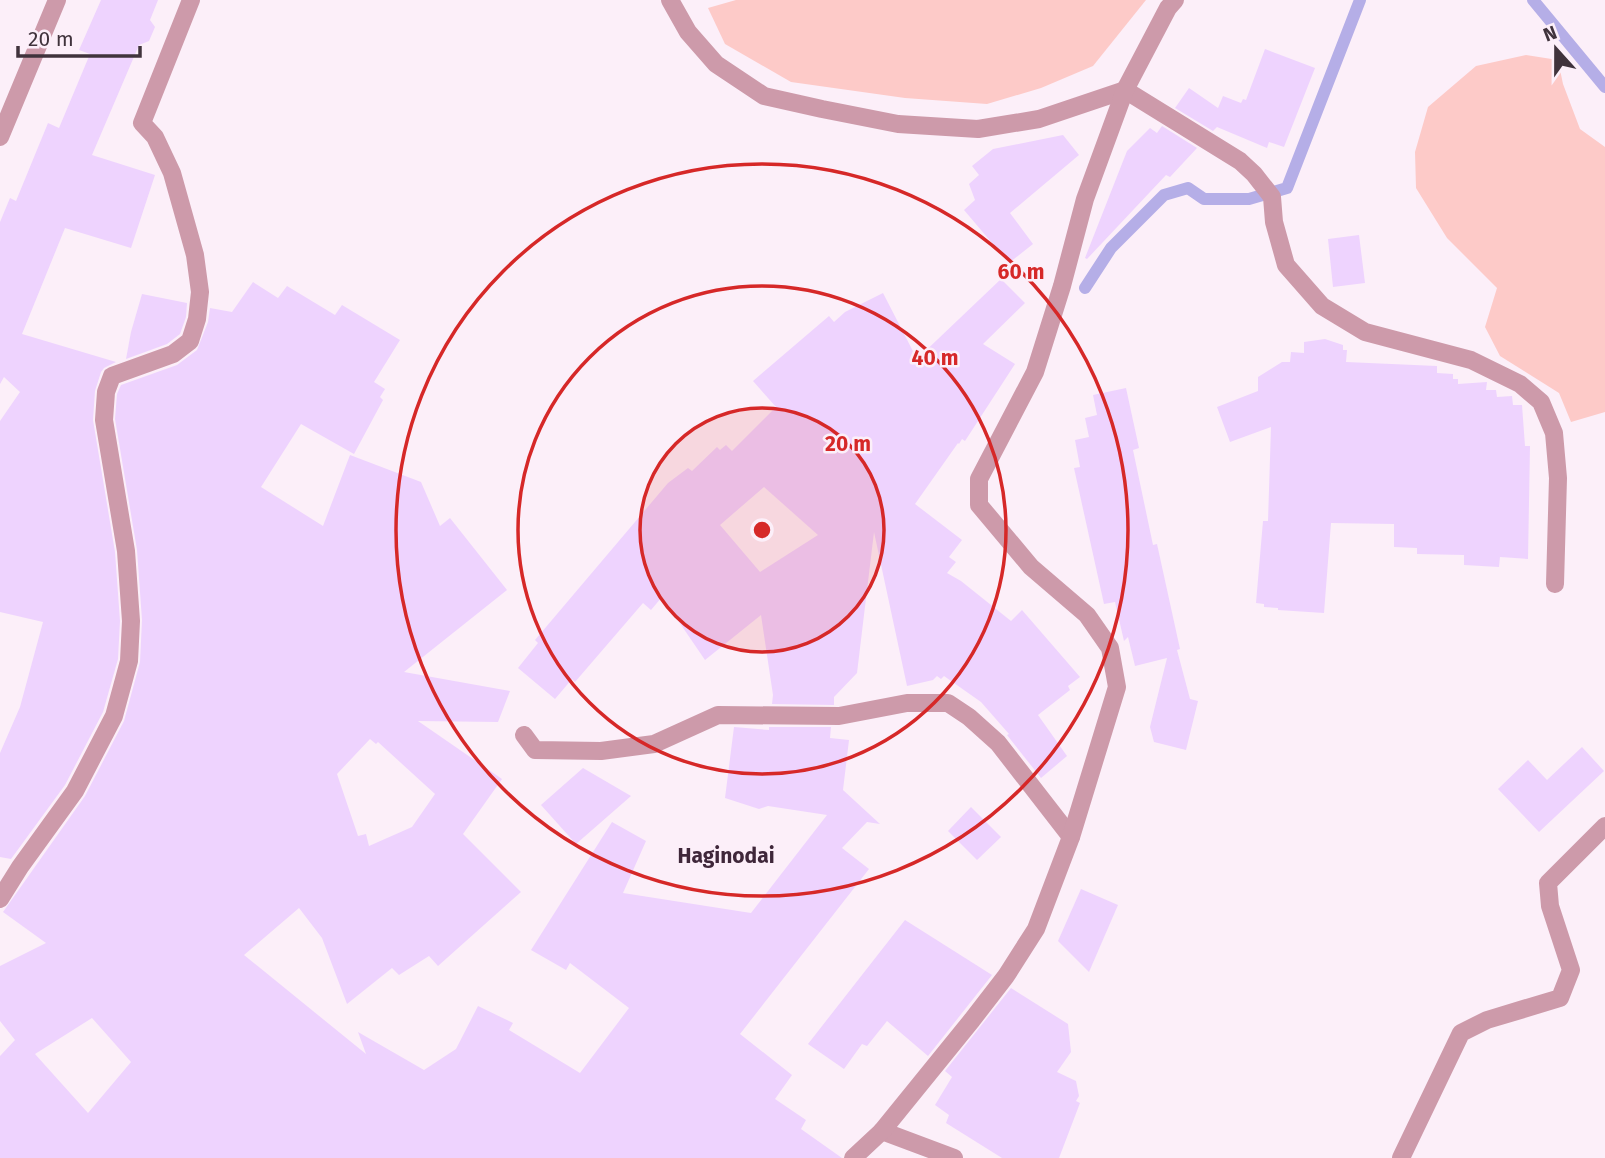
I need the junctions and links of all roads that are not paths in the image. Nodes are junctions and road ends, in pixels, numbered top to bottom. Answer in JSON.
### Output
{"nodes":[{"id":1,"x":57,"y":0,"type":"edge"},
{"id":2,"x":191,"y":0,"type":"edge"},
{"id":3,"x":670,"y":0,"type":"edge"},
{"id":4,"x":1175,"y":0,"type":"edge"},
{"id":5,"x":1125,"y":90,"type":"junction"},
{"id":6,"x":0,"y":137,"type":"edge"},
{"id":7,"x":1555,"y":584,"type":"dead end"},
{"id":8,"x":524,"y":735,"type":"dead end"},
{"id":9,"x":1605,"y":826,"type":"edge"},
{"id":10,"x":1071,"y":837,"type":"junction"},
{"id":11,"x":0,"y":899,"type":"edge"},
{"id":12,"x":882,"y":1131,"type":"junction"},
{"id":13,"x":853,"y":1158,"type":"edge"},
{"id":14,"x":954,"y":1158,"type":"edge"},
{"id":15,"x":1401,"y":1158,"type":"edge"}],
"edges":[{"from":1,"to":6,"type":"street"},
{"from":2,"to":11,"type":"street"},
{"from":3,"to":5,"type":"street"},
{"from":4,"to":5,"type":"street"},
{"from":5,"to":7,"type":"street"},
{"from":5,"to":10,"type":"street"},
{"from":8,"to":10,"type":"street"},
{"from":9,"to":15,"type":"street"},
{"from":10,"to":12,"type":"street"},
{"from":12,"to":13,"type":"street"},
{"from":12,"to":14,"type":"street"}]}
